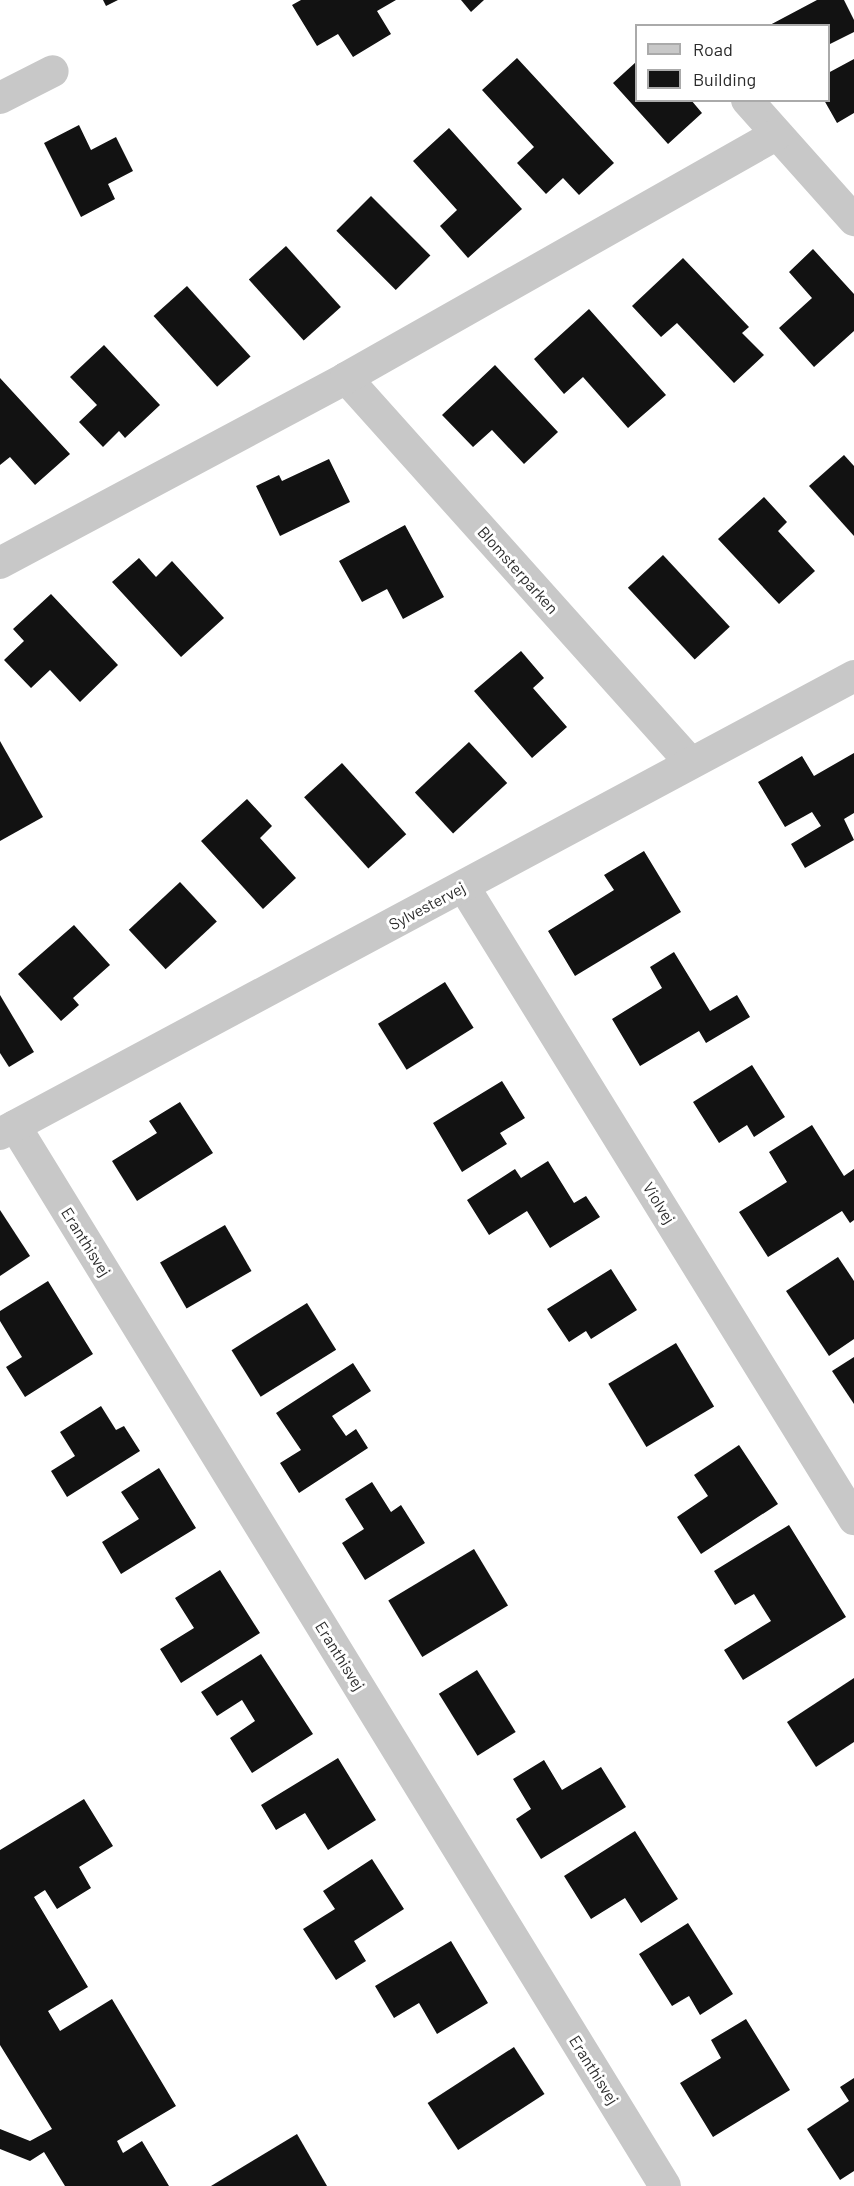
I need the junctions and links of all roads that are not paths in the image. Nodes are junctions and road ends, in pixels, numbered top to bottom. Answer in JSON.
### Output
{"nodes":[{"id":1,"x":53,"y":71,"type":"dead end"},
{"id":2,"x":0,"y":98,"type":"edge"},
{"id":3,"x":749,"y":102,"type":"edge"},
{"id":4,"x":777,"y":134,"type":"junction"},
{"id":5,"x":854,"y":220,"type":"edge"},
{"id":6,"x":346,"y":378,"type":"junction"},
{"id":7,"x":0,"y":563,"type":"edge"},
{"id":8,"x":854,"y":676,"type":"edge"},
{"id":9,"x":690,"y":762,"type":"junction"},
{"id":10,"x":464,"y":887,"type":"junction"},
{"id":11,"x":7,"y":1130,"type":"edge"},
{"id":12,"x":854,"y":1519,"type":"edge"},
{"id":13,"x":665,"y":2186,"type":"edge"}],
"edges":[{"from":1,"to":2,"type":"street"},
{"from":3,"to":4,"type":"street"},
{"from":4,"to":5,"type":"street"},
{"from":4,"to":6,"type":"street"},
{"from":6,"to":7,"type":"street"},
{"from":6,"to":9,"type":"street","name":"Blomsterparken"},
{"from":8,"to":9,"type":"street","name":"Sylvestervej"},
{"from":9,"to":10,"type":"street","name":"Sylvestervej"},
{"from":10,"to":11,"type":"street","name":"Sylvestervej"},
{"from":10,"to":12,"type":"street","name":"Violvej"},
{"from":11,"to":13,"type":"street","name":"Eranthisvej"}]}
